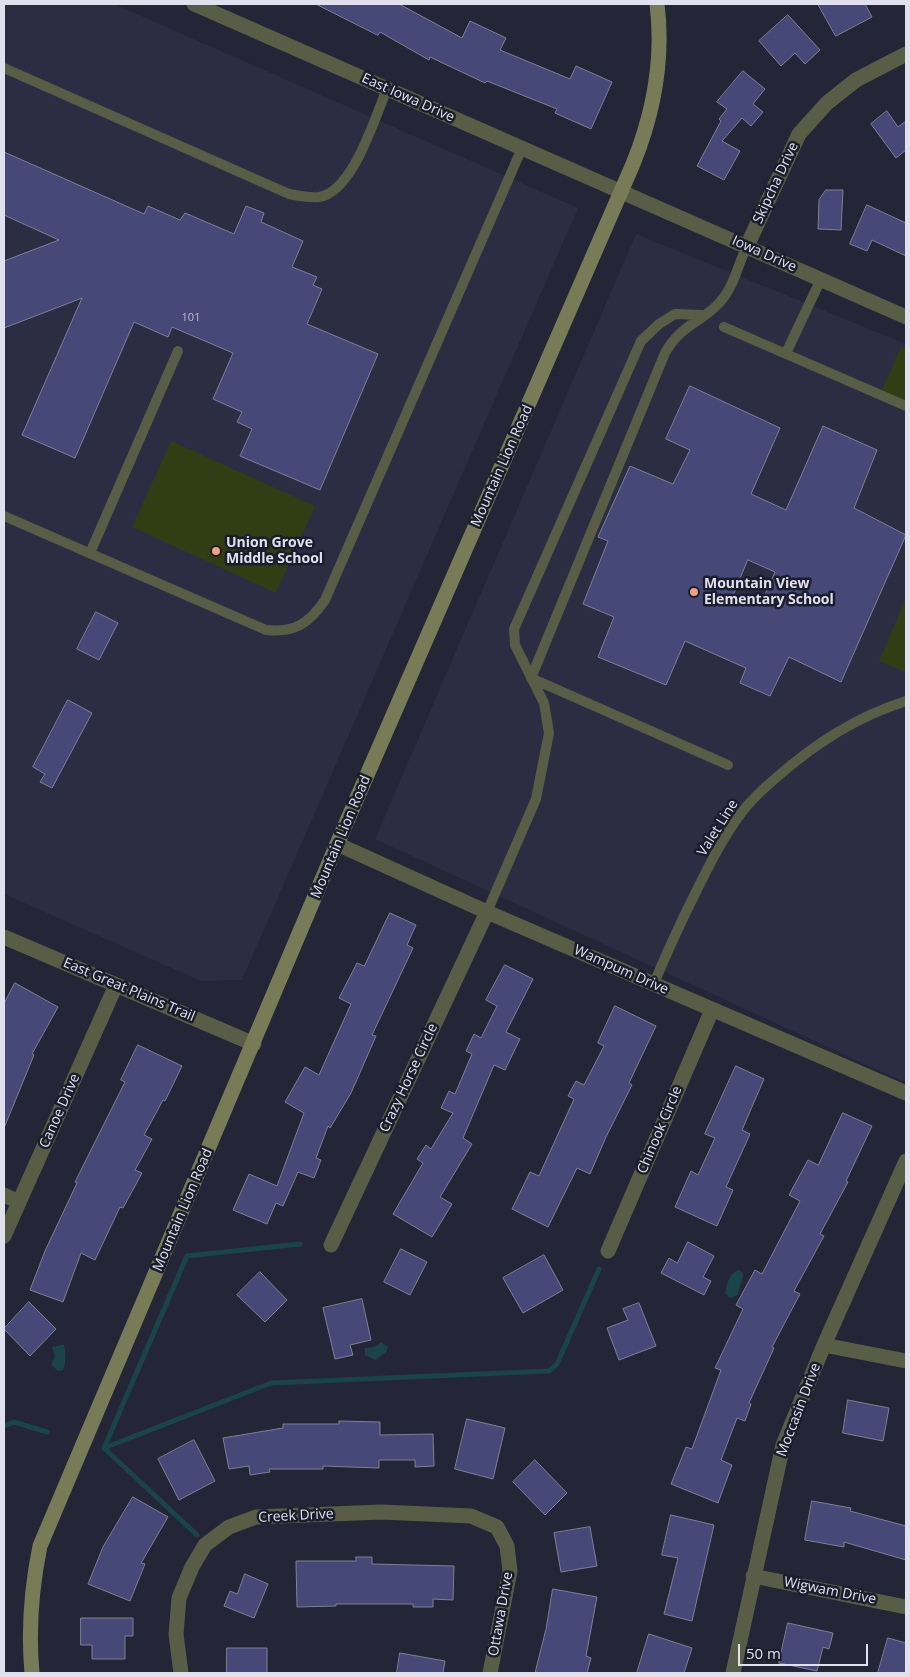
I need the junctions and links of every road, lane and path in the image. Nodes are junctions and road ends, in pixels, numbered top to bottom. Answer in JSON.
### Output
{"nodes":[{"id":1,"x":194,"y":4,"type":"edge"},
{"id":2,"x":657,"y":4,"type":"edge"},
{"id":3,"x":906,"y":54,"type":"edge"},
{"id":4,"x":4,"y":68,"type":"edge"},
{"id":5,"x":388,"y":89,"type":"junction"},
{"id":6,"x":522,"y":148,"type":"junction"},
{"id":7,"x":622,"y":192,"type":"junction"},
{"id":8,"x":747,"y":246,"type":"junction"},
{"id":9,"x":821,"y":279,"type":"junction"},
{"id":10,"x":703,"y":315,"type":"junction"},
{"id":11,"x":906,"y":317,"type":"edge"},
{"id":12,"x":724,"y":327,"type":"dead end"},
{"id":13,"x":178,"y":351,"type":"dead end"},
{"id":14,"x":786,"y":353,"type":"junction"},
{"id":15,"x":906,"y":406,"type":"edge"},
{"id":16,"x":4,"y":516,"type":"edge"},
{"id":17,"x":90,"y":554,"type":"junction"},
{"id":18,"x":531,"y":678,"type":"junction"},
{"id":19,"x":906,"y":701,"type":"edge"},
{"id":20,"x":728,"y":765,"type":"dead end"},
{"id":21,"x":337,"y":844,"type":"junction"},
{"id":22,"x":487,"y":912,"type":"junction"},
{"id":23,"x":4,"y":936,"type":"edge"},
{"id":24,"x":654,"y":984,"type":"junction"},
{"id":25,"x":116,"y":985,"type":"junction"},
{"id":26,"x":712,"y":1010,"type":"junction"},
{"id":27,"x":254,"y":1044,"type":"junction"},
{"id":28,"x":906,"y":1093,"type":"edge"},
{"id":29,"x":906,"y":1161,"type":"edge"},
{"id":30,"x":4,"y":1196,"type":"edge"},
{"id":31,"x":20,"y":1202,"type":"junction"},
{"id":32,"x":4,"y":1236,"type":"edge"},
{"id":33,"x":331,"y":1246,"type":"dead end"},
{"id":34,"x":608,"y":1251,"type":"dead end"},
{"id":35,"x":824,"y":1345,"type":"junction"},
{"id":36,"x":906,"y":1362,"type":"edge"},
{"id":37,"x":497,"y":1527,"type":"joint"},
{"id":38,"x":753,"y":1576,"type":"junction"},
{"id":39,"x":906,"y":1607,"type":"edge"},
{"id":40,"x":32,"y":1673,"type":"edge"},
{"id":41,"x":181,"y":1673,"type":"edge"},
{"id":42,"x":490,"y":1673,"type":"edge"},
{"id":43,"x":733,"y":1673,"type":"edge"}],
"edges":[{"from":1,"to":5,"type":"street","name":"East Iowa Drive"},
{"from":2,"to":7,"type":"street","name":"Mountain Lion Road"},
{"from":3,"to":8,"type":"street","name":"Skipcha Drive"},
{"from":4,"to":5,"type":"lane"},
{"from":5,"to":6,"type":"street","name":"East Iowa Drive"},
{"from":6,"to":7,"type":"street","name":"East Iowa Drive"},
{"from":6,"to":17,"type":"lane"},
{"from":7,"to":8,"type":"street","name":"Iowa Drive"},
{"from":7,"to":21,"type":"street","name":"Mountain Lion Road"},
{"from":8,"to":9,"type":"street","name":"Iowa Drive"},
{"from":8,"to":10,"type":"lane"},
{"from":9,"to":11,"type":"street","name":"Iowa Drive"},
{"from":9,"to":14,"type":"lane"},
{"from":10,"to":18,"type":"lane"},
{"from":10,"to":18,"type":"lane"},
{"from":12,"to":14,"type":"lane"},
{"from":13,"to":17,"type":"lane"},
{"from":14,"to":15,"type":"lane"},
{"from":16,"to":17,"type":"lane"},
{"from":18,"to":20,"type":"lane"},
{"from":18,"to":22,"type":"lane"},
{"from":19,"to":24,"type":"lane","name":"Valet Line"},
{"from":21,"to":22,"type":"street","name":"Wampum Drive"},
{"from":21,"to":27,"type":"street","name":"Mountain Lion Road"},
{"from":22,"to":24,"type":"street","name":"Wampum Drive"},
{"from":22,"to":33,"type":"street","name":"Crazy Horse Circle"},
{"from":23,"to":25,"type":"street","name":"East Great Plains Trail"},
{"from":24,"to":26,"type":"street","name":"Wampum Drive"},
{"from":25,"to":27,"type":"street","name":"East Great Plains Trail"},
{"from":25,"to":31,"type":"street","name":"Canoe Drive"},
{"from":26,"to":28,"type":"street","name":"Wampum Drive"},
{"from":26,"to":34,"type":"street","name":"Chinook Circle"},
{"from":27,"to":40,"type":"street","name":"Mountain Lion Road"},
{"from":29,"to":35,"type":"street","name":"Moccasin Drive"},
{"from":30,"to":31,"type":"street"},
{"from":31,"to":32,"type":"street","name":"Canoe Drive"},
{"from":35,"to":36,"type":"street"},
{"from":35,"to":38,"type":"street","name":"Moccasin Drive"},
{"from":37,"to":41,"type":"street","name":"Creek Drive"},
{"from":37,"to":42,"type":"street","name":"Ottawa Drive"},
{"from":38,"to":39,"type":"street","name":"Wigwam Drive"},
{"from":38,"to":43,"type":"street","name":"Moccasin Drive"}]}
